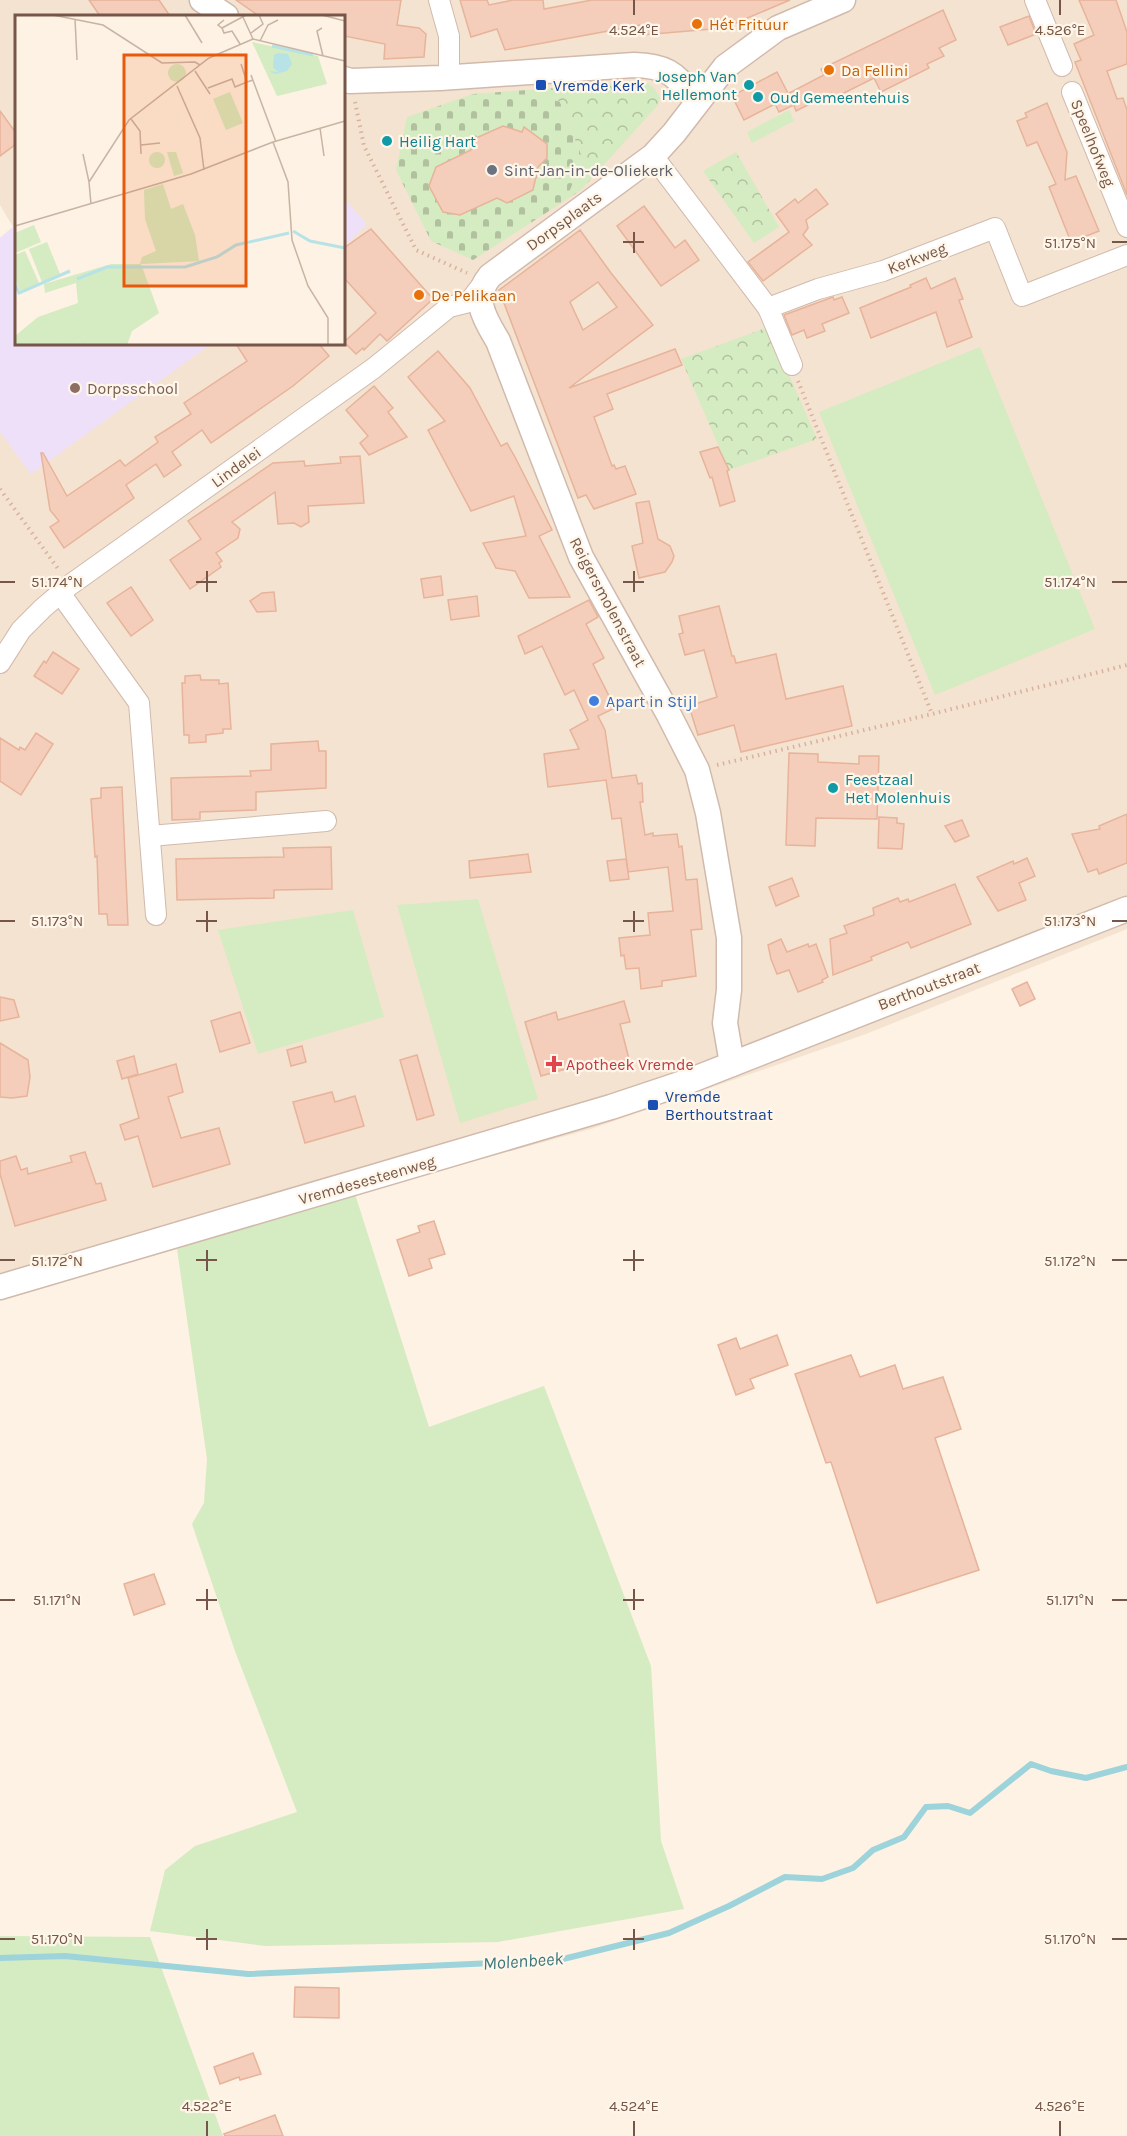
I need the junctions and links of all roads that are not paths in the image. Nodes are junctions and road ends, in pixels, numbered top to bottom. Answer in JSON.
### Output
{"nodes":[{"id":1,"x":202,"y":0,"type":"edge"},
{"id":2,"x":439,"y":0,"type":"edge"},
{"id":3,"x":843,"y":0,"type":"edge"},
{"id":4,"x":1035,"y":0,"type":"edge"},
{"id":5,"x":224,"y":15,"type":"edge"},
{"id":6,"x":1062,"y":66,"type":"dead end"},
{"id":7,"x":449,"y":77,"type":"junction"},
{"id":8,"x":347,"y":80,"type":"edge"},
{"id":9,"x":1072,"y":92,"type":"dead end"},
{"id":10,"x":698,"y":101,"type":"junction"},
{"id":11,"x":653,"y":156,"type":"junction"},
{"id":12,"x":1127,"y":227,"type":"edge"},
{"id":13,"x":1127,"y":255,"type":"edge"},
{"id":14,"x":482,"y":285,"type":"junction"},
{"id":15,"x":768,"y":308,"type":"junction"},
{"id":16,"x":792,"y":365,"type":"road end"},
{"id":17,"x":65,"y":589,"type":"junction"},
{"id":18,"x":0,"y":663,"type":"edge"},
{"id":19,"x":326,"y":821,"type":"dead end"},
{"id":20,"x":150,"y":836,"type":"junction"},
{"id":21,"x":1127,"y":909,"type":"edge"},
{"id":22,"x":156,"y":915,"type":"dead end"},
{"id":23,"x":732,"y":1064,"type":"junction"},
{"id":24,"x":0,"y":1287,"type":"edge"}],
"edges":[{"from":1,"to":5,"type":"street"},
{"from":2,"to":7,"type":"street"},
{"from":3,"to":10,"type":"street","name":"Dorpsplaats"},
{"from":4,"to":6,"type":"street"},
{"from":7,"to":8,"type":"street"},
{"from":7,"to":10,"type":"street"},
{"from":9,"to":12,"type":"street","name":"Speelhofweg"},
{"from":10,"to":11,"type":"street","name":"Dorpsplaats"},
{"from":11,"to":14,"type":"street","name":"Dorpsplaats"},
{"from":11,"to":15,"type":"street"},
{"from":13,"to":15,"type":"street","name":"Kerkweg"},
{"from":14,"to":17,"type":"street","name":"Lindelei"},
{"from":14,"to":23,"type":"street","name":"Reigersmolenstraat"},
{"from":15,"to":16,"type":"street"},
{"from":17,"to":18,"type":"street","name":"Lindelei"},
{"from":17,"to":20,"type":"street"},
{"from":19,"to":20,"type":"street"},
{"from":20,"to":22,"type":"street"},
{"from":21,"to":23,"type":"street","name":"Berthoutstraat"},
{"from":23,"to":24,"type":"street","name":"Vremdesesteenweg"}]}
